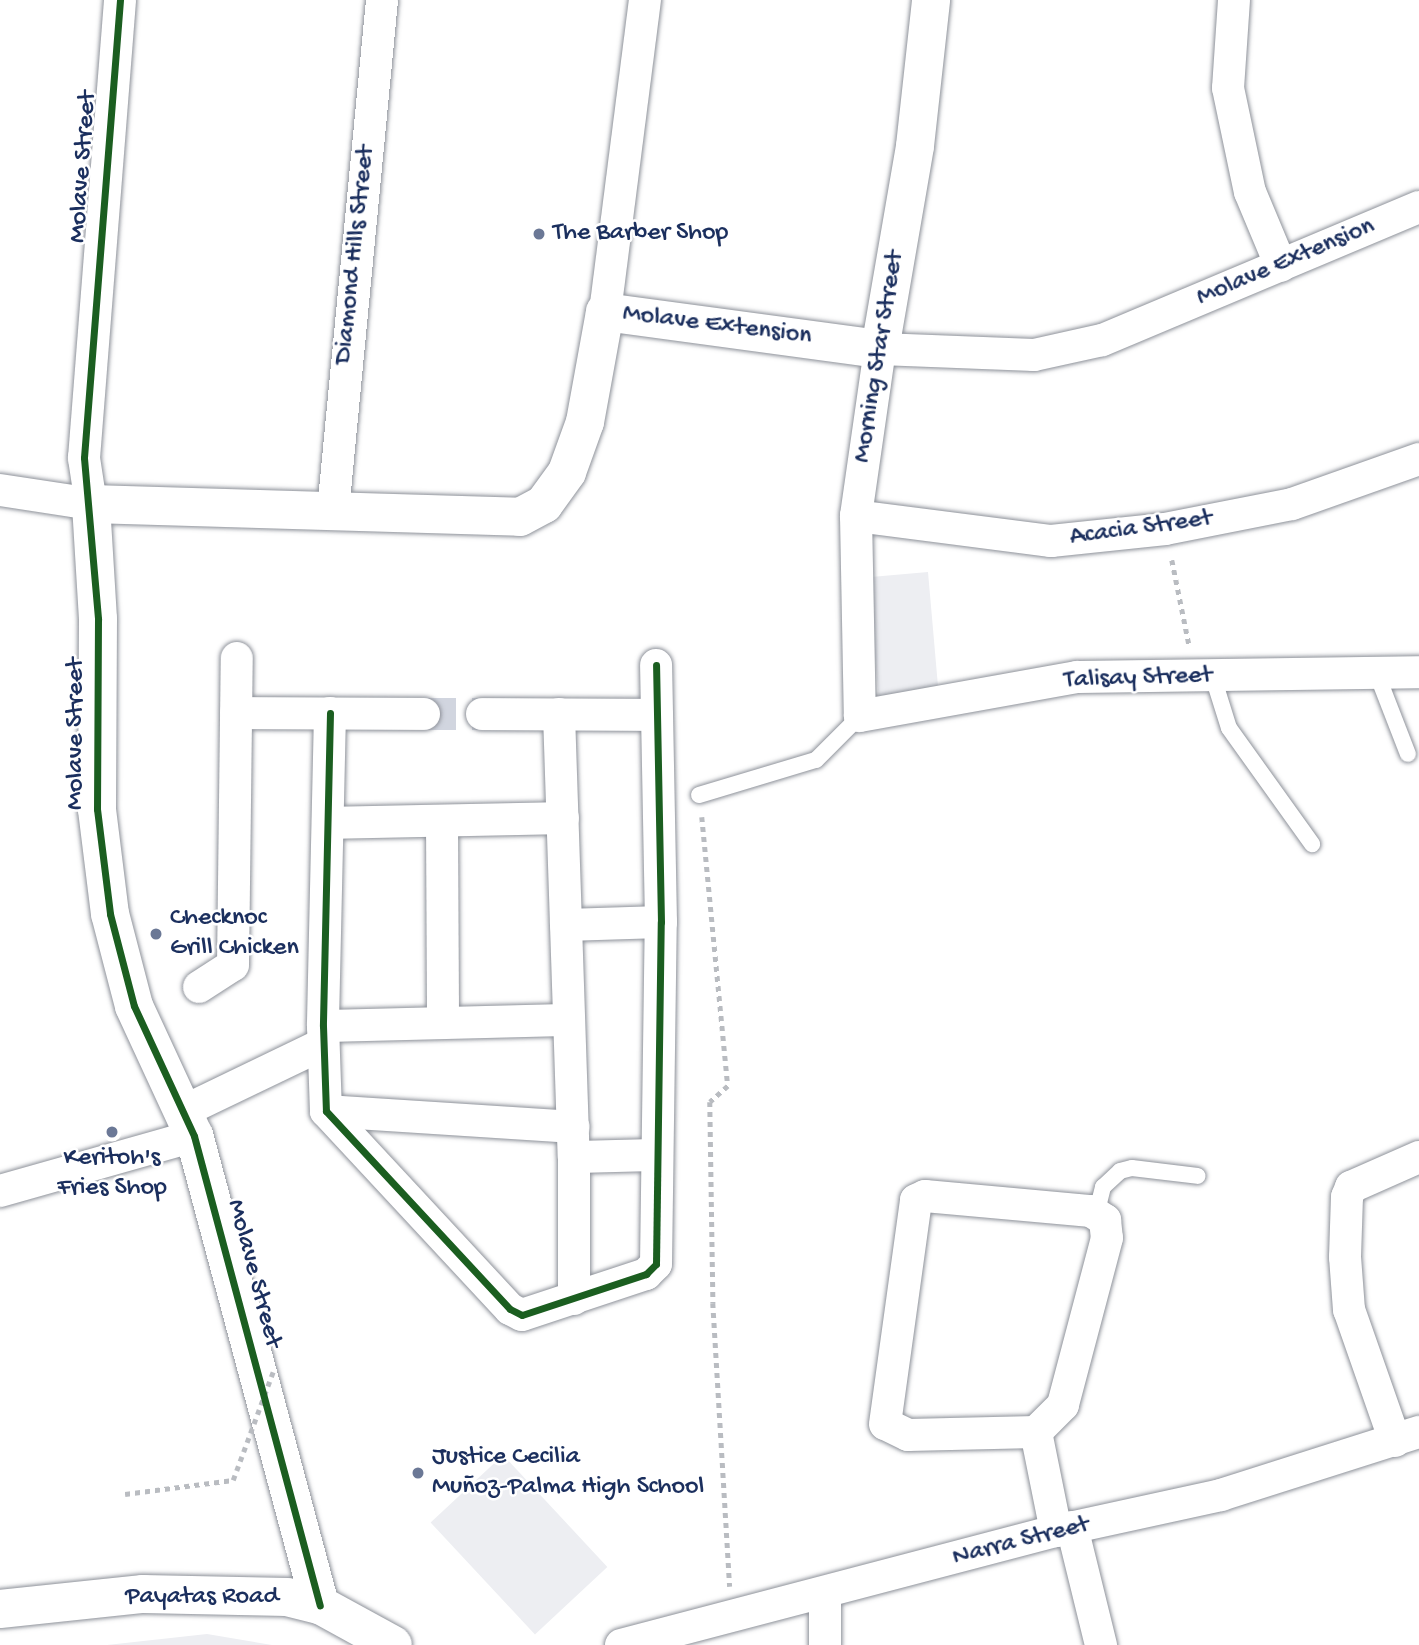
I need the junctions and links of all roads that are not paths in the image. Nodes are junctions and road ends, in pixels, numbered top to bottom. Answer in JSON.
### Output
{"nodes":[{"id":1,"x":120,"y":0,"type":"edge"},
{"id":2,"x":382,"y":0,"type":"edge"},
{"id":3,"x":645,"y":0,"type":"edge"},
{"id":4,"x":931,"y":0,"type":"edge"},
{"id":5,"x":1234,"y":0,"type":"edge"},
{"id":6,"x":1419,"y":206,"type":"edge"},
{"id":7,"x":1281,"y":266,"type":"junction"},
{"id":8,"x":605,"y":312,"type":"junction"},
{"id":9,"x":880,"y":349,"type":"junction"},
{"id":10,"x":1419,"y":459,"type":"edge"},
{"id":11,"x":0,"y":490,"type":"edge"},
{"id":12,"x":91,"y":504,"type":"junction"},
{"id":13,"x":333,"y":511,"type":"junction"},
{"id":14,"x":856,"y":516,"type":"junction"},
{"id":15,"x":237,"y":658,"type":"dead end"},
{"id":16,"x":656,"y":665,"type":"dead end"},
{"id":17,"x":1375,"y":669,"type":"junction"},
{"id":18,"x":1419,"y":672,"type":"edge"},
{"id":19,"x":1204,"y":677,"type":"junction"},
{"id":20,"x":236,"y":713,"type":"junction"},
{"id":21,"x":330,"y":713,"type":"junction"},
{"id":22,"x":424,"y":714,"type":"tunnel mouth"},
{"id":23,"x":482,"y":714,"type":"tunnel mouth"},
{"id":24,"x":559,"y":714,"type":"junction"},
{"id":25,"x":657,"y":715,"type":"junction"},
{"id":26,"x":860,"y":716,"type":"junction"},
{"id":27,"x":1408,"y":754,"type":"dead end"},
{"id":28,"x":699,"y":796,"type":"road end"},
{"id":29,"x":563,"y":818,"type":"junction"},
{"id":30,"x":442,"y":821,"type":"junction"},
{"id":31,"x":328,"y":823,"type":"junction"},
{"id":32,"x":1312,"y":844,"type":"dead end"},
{"id":33,"x":660,"y":922,"type":"junction"},
{"id":34,"x":566,"y":925,"type":"junction"},
{"id":35,"x":199,"y":987,"type":"dead end"},
{"id":36,"x":569,"y":1020,"type":"junction"},
{"id":37,"x":443,"y":1023,"type":"junction"},
{"id":38,"x":323,"y":1035,"type":"junction"},
{"id":39,"x":326,"y":1111,"type":"junction"},
{"id":40,"x":189,"y":1124,"type":"junction"},
{"id":41,"x":573,"y":1142,"type":"junction"},
{"id":42,"x":657,"y":1155,"type":"junction"},
{"id":43,"x":1419,"y":1157,"type":"edge"},
{"id":44,"x":1198,"y":1176,"type":"dead end"},
{"id":45,"x":0,"y":1191,"type":"edge"},
{"id":46,"x":1096,"y":1215,"type":"junction"},
{"id":47,"x":573,"y":1299,"type":"junction"},
{"id":48,"x":1036,"y":1432,"type":"junction"},
{"id":49,"x":1407,"y":1437,"type":"edge"},
{"id":50,"x":1064,"y":1529,"type":"junction"},
{"id":51,"x":825,"y":1594,"type":"junction"},
{"id":52,"x":320,"y":1605,"type":"junction"},
{"id":53,"x":0,"y":1609,"type":"edge"},
{"id":54,"x":393,"y":1645,"type":"edge"},
{"id":55,"x":621,"y":1645,"type":"edge"},
{"id":56,"x":825,"y":1645,"type":"edge"},
{"id":57,"x":1101,"y":1645,"type":"edge"}],
"edges":[{"from":1,"to":12,"type":"street","name":"Molave Street"},
{"from":2,"to":13,"type":"street","name":"Diamond Hills Street"},
{"from":3,"to":8,"type":"street"},
{"from":4,"to":9,"type":"street","name":"Morning Star Street"},
{"from":5,"to":7,"type":"street"},
{"from":6,"to":7,"type":"street","name":"Molave Extension"},
{"from":7,"to":9,"type":"street","name":"Molave Extension"},
{"from":8,"to":9,"type":"street","name":"Molave Extension"},
{"from":8,"to":13,"type":"street","name":"Molave Extension"},
{"from":9,"to":14,"type":"street","name":"Morning Star Street"},
{"from":10,"to":14,"type":"street","name":"Acacia Street"},
{"from":11,"to":12,"type":"street"},
{"from":12,"to":13,"type":"street","name":"Molave Extension"},
{"from":12,"to":40,"type":"street","name":"Molave Street"},
{"from":14,"to":26,"type":"street","name":"Morning Star Street"},
{"from":15,"to":20,"type":"street"},
{"from":16,"to":25,"type":"street"},
{"from":17,"to":18,"type":"street","name":"Talisay Street"},
{"from":17,"to":19,"type":"street","name":"Talisay Street"},
{"from":17,"to":27,"type":"lane"},
{"from":19,"to":26,"type":"street","name":"Talisay Street"},
{"from":19,"to":32,"type":"lane"},
{"from":20,"to":21,"type":"street"},
{"from":20,"to":35,"type":"street"},
{"from":21,"to":22,"type":"street"},
{"from":21,"to":31,"type":"street"},
{"from":23,"to":24,"type":"street"},
{"from":24,"to":25,"type":"street"},
{"from":24,"to":29,"type":"street"},
{"from":25,"to":33,"type":"street"},
{"from":26,"to":28,"type":"lane"},
{"from":29,"to":30,"type":"street"},
{"from":29,"to":34,"type":"street"},
{"from":30,"to":31,"type":"street"},
{"from":30,"to":37,"type":"street"},
{"from":31,"to":38,"type":"street"},
{"from":33,"to":34,"type":"street"},
{"from":33,"to":42,"type":"street"},
{"from":34,"to":36,"type":"street"},
{"from":36,"to":37,"type":"street"},
{"from":36,"to":41,"type":"street"},
{"from":37,"to":38,"type":"street"},
{"from":38,"to":39,"type":"street"},
{"from":38,"to":40,"type":"street"},
{"from":39,"to":41,"type":"street"},
{"from":39,"to":47,"type":"street"},
{"from":40,"to":45,"type":"street"},
{"from":40,"to":52,"type":"street","name":"Molave Street"},
{"from":41,"to":42,"type":"street"},
{"from":41,"to":47,"type":"street"},
{"from":42,"to":47,"type":"street"},
{"from":43,"to":49,"type":"street"},
{"from":44,"to":46,"type":"lane"},
{"from":46,"to":48,"type":"street"},
{"from":46,"to":48,"type":"street"},
{"from":48,"to":50,"type":"street"},
{"from":49,"to":50,"type":"street","name":"Narra Street"},
{"from":50,"to":51,"type":"street","name":"Narra Street"},
{"from":50,"to":57,"type":"street"},
{"from":51,"to":55,"type":"street","name":"Narra Street"},
{"from":51,"to":56,"type":"street"},
{"from":52,"to":53,"type":"street","name":"Payatas Road"},
{"from":52,"to":54,"type":"street","name":"Payatas Road"}]}
